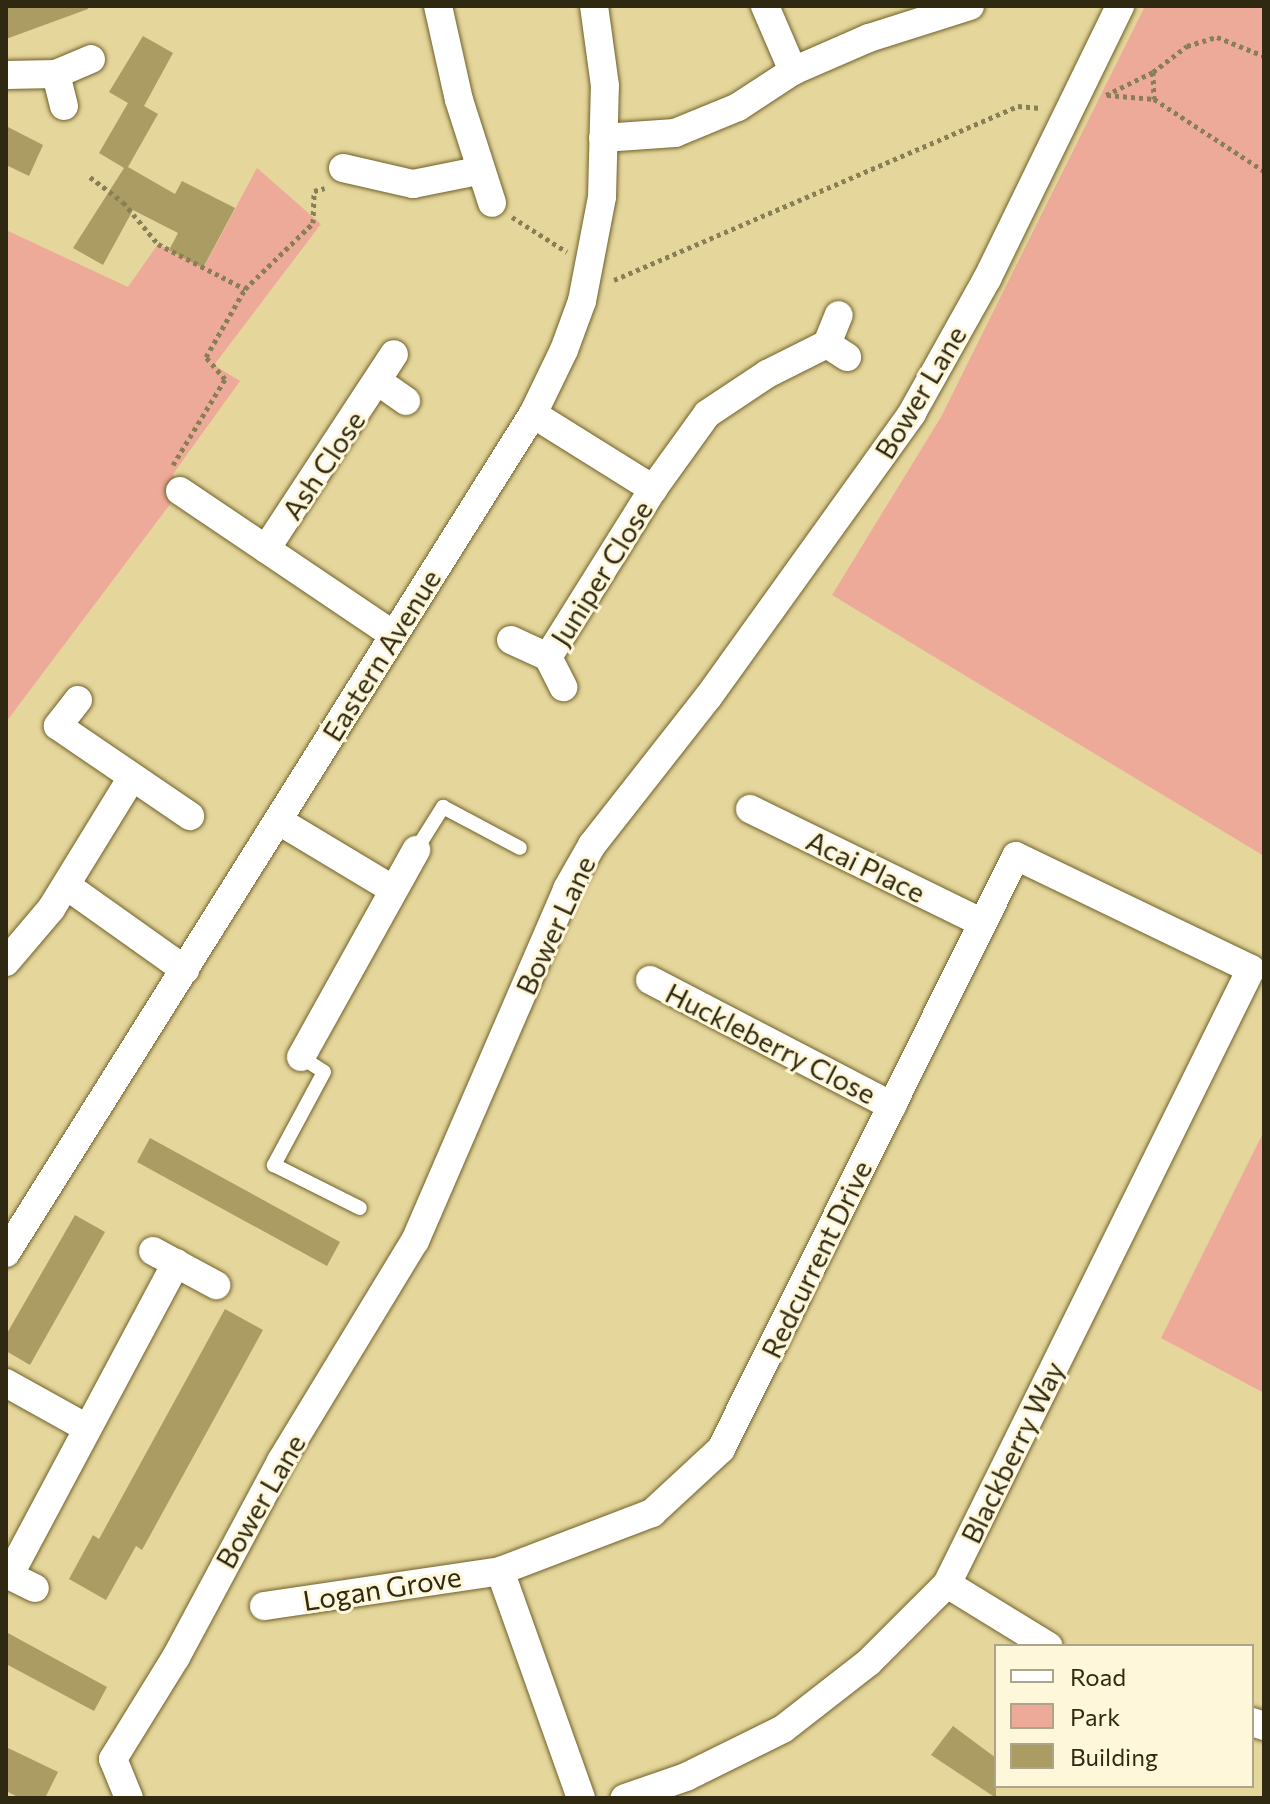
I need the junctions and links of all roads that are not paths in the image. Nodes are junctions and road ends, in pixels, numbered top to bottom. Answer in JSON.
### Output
{"nodes":[{"id":1,"x":438,"y":6,"type":"edge"},
{"id":2,"x":594,"y":6,"type":"edge"},
{"id":3,"x":765,"y":6,"type":"edge"},
{"id":4,"x":970,"y":6,"type":"edge"},
{"id":5,"x":1120,"y":6,"type":"edge"},
{"id":6,"x":91,"y":59,"type":"dead end"},
{"id":7,"x":793,"y":71,"type":"junction"},
{"id":8,"x":56,"y":74,"type":"junction"},
{"id":9,"x":6,"y":75,"type":"edge"},
{"id":10,"x":64,"y":106,"type":"dead end"},
{"id":11,"x":603,"y":138,"type":"junction"},
{"id":12,"x":371,"y":168,"type":"road end"},
{"id":13,"x":478,"y":171,"type":"junction"},
{"id":14,"x":492,"y":203,"type":"road end"},
{"id":15,"x":839,"y":315,"type":"dead end"},
{"id":16,"x":394,"y":354,"type":"dead end"},
{"id":17,"x":379,"y":382,"type":"junction"},
{"id":18,"x":406,"y":401,"type":"dead end"},
{"id":19,"x":533,"y":414,"type":"junction"},
{"id":20,"x":653,"y":489,"type":"junction"},
{"id":21,"x":180,"y":491,"type":"road end"},
{"id":22,"x":266,"y":549,"type":"junction"},
{"id":23,"x":392,"y":634,"type":"junction"},
{"id":24,"x":511,"y":640,"type":"dead end"},
{"id":25,"x":548,"y":657,"type":"junction"},
{"id":26,"x":563,"y":687,"type":"dead end"},
{"id":27,"x":78,"y":700,"type":"dead end"},
{"id":28,"x":131,"y":779,"type":"junction"},
{"id":29,"x":750,"y":809,"type":"dead end"},
{"id":30,"x":190,"y":816,"type":"dead end"},
{"id":31,"x":279,"y":821,"type":"junction"},
{"id":32,"x":520,"y":848,"type":"dead end"},
{"id":33,"x":416,"y":850,"type":"joint"},
{"id":34,"x":67,"y":886,"type":"junction"},
{"id":35,"x":392,"y":889,"type":"junction"},
{"id":36,"x":983,"y":923,"type":"junction"},
{"id":37,"x":6,"y":962,"type":"edge"},
{"id":38,"x":1251,"y":969,"type":"joint"},
{"id":39,"x":185,"y":970,"type":"junction"},
{"id":40,"x":650,"y":980,"type":"dead end"},
{"id":41,"x":301,"y":1057,"type":"joint"},
{"id":42,"x":892,"y":1106,"type":"junction"},
{"id":43,"x":360,"y":1208,"type":"dead end"},
{"id":44,"x":6,"y":1253,"type":"edge"},
{"id":45,"x":216,"y":1285,"type":"dead end"},
{"id":46,"x":6,"y":1383,"type":"edge"},
{"id":47,"x":87,"y":1428,"type":"junction"},
{"id":48,"x":500,"y":1571,"type":"junction"},
{"id":49,"x":8,"y":1575,"type":"edge"},
{"id":50,"x":947,"y":1584,"type":"junction"},
{"id":51,"x":35,"y":1588,"type":"dead end"},
{"id":52,"x":264,"y":1606,"type":"dead end"},
{"id":53,"x":1045,"y":1644,"type":"edge"},
{"id":54,"x":129,"y":1798,"type":"edge"},
{"id":55,"x":581,"y":1798,"type":"edge"},
{"id":56,"x":625,"y":1798,"type":"edge"}],
"edges":[{"from":1,"to":13,"type":"street"},
{"from":2,"to":11,"type":"street","name":"Eastern Avenue"},
{"from":3,"to":7,"type":"street"},
{"from":4,"to":7,"type":"street"},
{"from":5,"to":54,"type":"street","name":"Bower Lane"},
{"from":6,"to":8,"type":"street"},
{"from":7,"to":11,"type":"street"},
{"from":8,"to":9,"type":"street"},
{"from":8,"to":10,"type":"street"},
{"from":11,"to":19,"type":"street","name":"Eastern Avenue"},
{"from":12,"to":13,"type":"street"},
{"from":13,"to":14,"type":"street"},
{"from":15,"to":20,"type":"street","name":"Juniper Close"},
{"from":16,"to":17,"type":"street","name":"Ash Close"},
{"from":17,"to":18,"type":"street","name":"Ash Close"},
{"from":17,"to":22,"type":"street","name":"Ash Close"},
{"from":19,"to":20,"type":"street","name":"Juniper Close"},
{"from":19,"to":23,"type":"street","name":"Eastern Avenue"},
{"from":20,"to":25,"type":"street","name":"Juniper Close"},
{"from":21,"to":22,"type":"street","name":"Ash Close"},
{"from":22,"to":23,"type":"street","name":"Ash Close"},
{"from":23,"to":31,"type":"street","name":"Eastern Avenue"},
{"from":24,"to":25,"type":"street","name":"Juniper Close"},
{"from":25,"to":26,"type":"street","name":"Juniper Close"},
{"from":27,"to":28,"type":"street"},
{"from":28,"to":30,"type":"street"},
{"from":28,"to":34,"type":"street"},
{"from":29,"to":36,"type":"street","name":"Acai Place"},
{"from":31,"to":35,"type":"street"},
{"from":31,"to":39,"type":"street","name":"Eastern Avenue"},
{"from":32,"to":33,"type":"lane"},
{"from":33,"to":35,"type":"street"},
{"from":34,"to":37,"type":"street"},
{"from":34,"to":39,"type":"street"},
{"from":35,"to":41,"type":"street"},
{"from":36,"to":38,"type":"street","name":"Redcurrent Drive"},
{"from":36,"to":42,"type":"street","name":"Redcurrent Drive"},
{"from":38,"to":50,"type":"street","name":"Blackberry Way"},
{"from":39,"to":44,"type":"street","name":"Eastern Avenue"},
{"from":40,"to":42,"type":"street","name":"Huckleberry Close"},
{"from":41,"to":43,"type":"lane"},
{"from":42,"to":48,"type":"street","name":"Redcurrent Drive"},
{"from":45,"to":47,"type":"street"},
{"from":46,"to":47,"type":"street"},
{"from":47,"to":49,"type":"street"},
{"from":48,"to":52,"type":"street","name":"Logan Grove"},
{"from":48,"to":55,"type":"street"},
{"from":49,"to":51,"type":"street"},
{"from":50,"to":53,"type":"street"},
{"from":50,"to":56,"type":"street","name":"Blackberry Way"}]}
